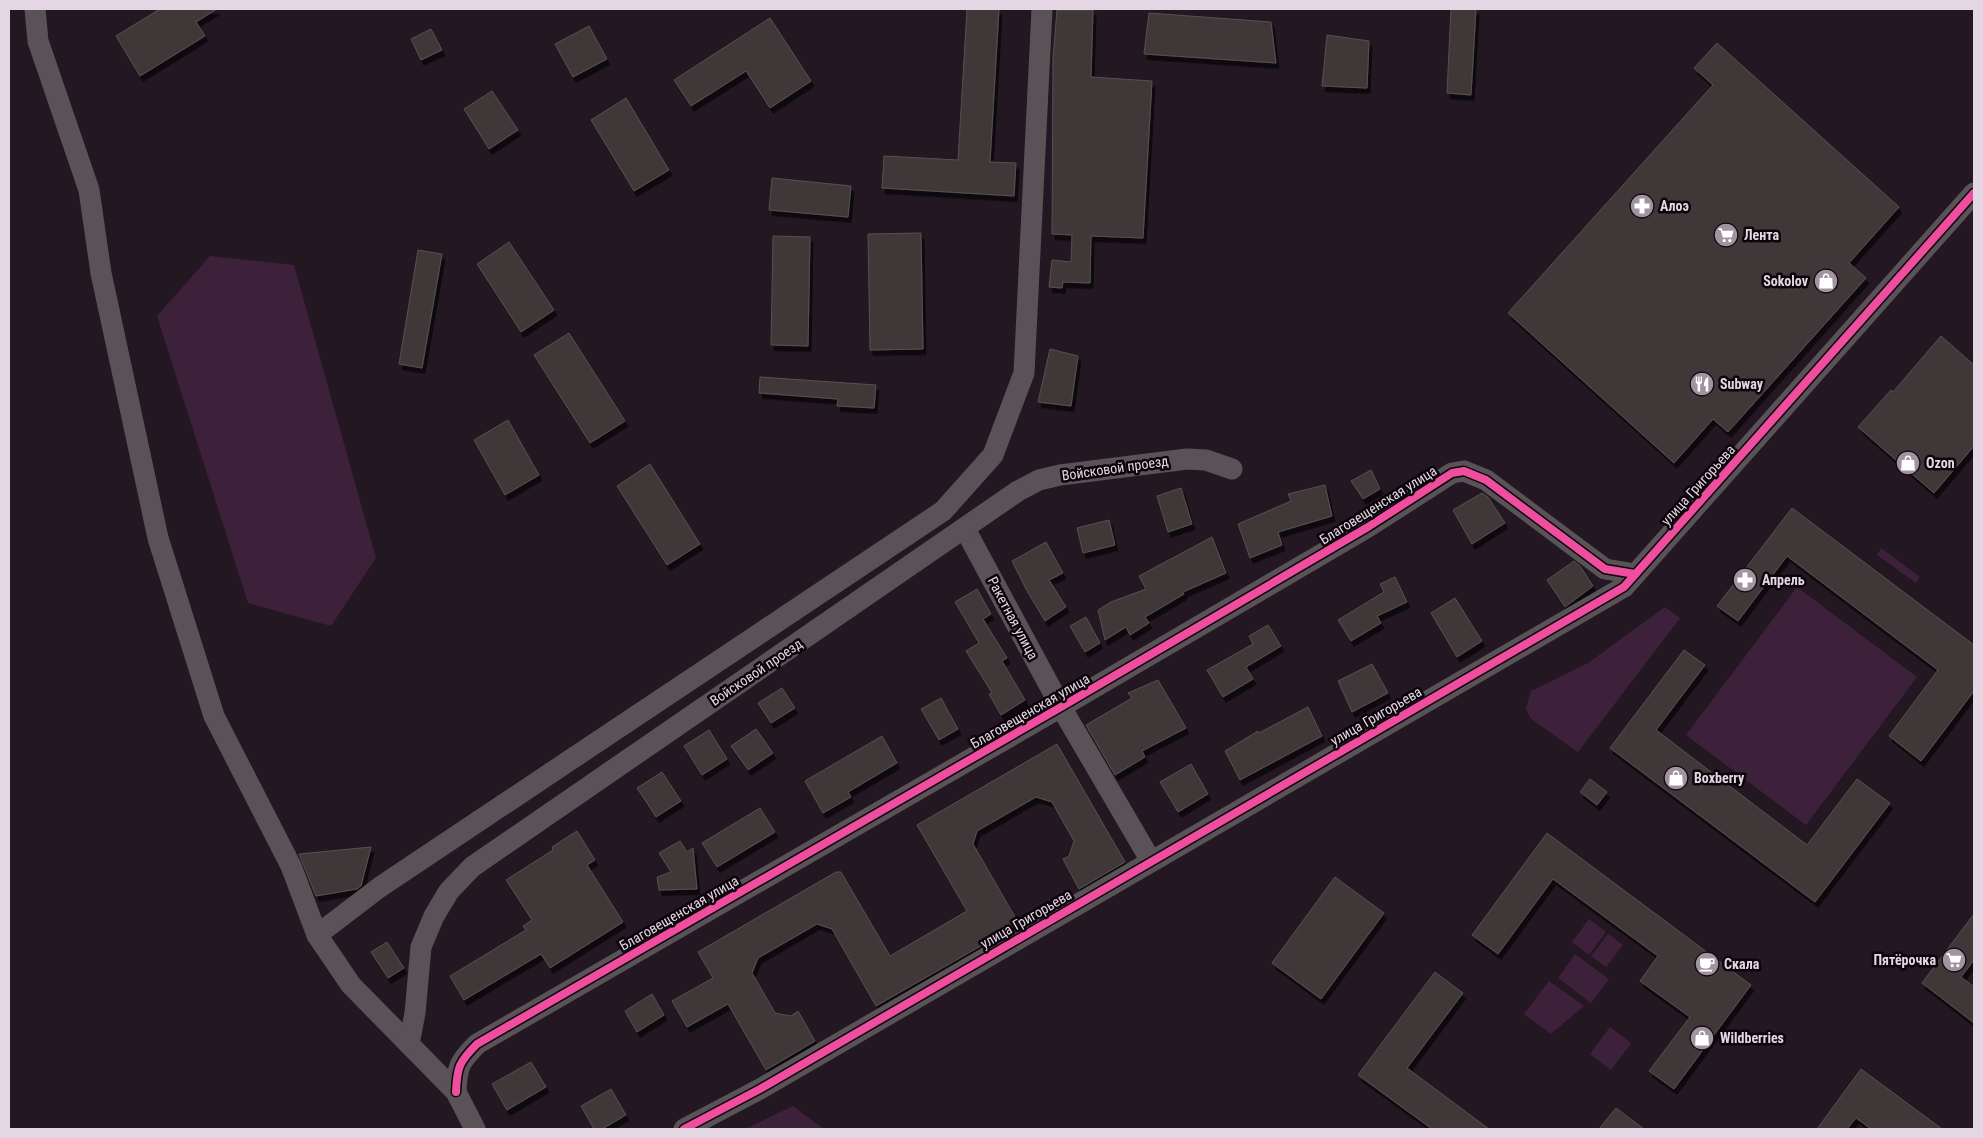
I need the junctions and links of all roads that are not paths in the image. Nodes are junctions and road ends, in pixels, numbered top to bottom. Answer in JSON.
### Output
{"nodes":[{"id":1,"x":35,"y":9,"type":"edge"},
{"id":2,"x":1042,"y":9,"type":"edge"},
{"id":3,"x":1974,"y":193,"type":"edge"},
{"id":4,"x":1232,"y":469,"type":"dead end"},
{"id":5,"x":965,"y":529,"type":"junction"},
{"id":6,"x":1636,"y":574,"type":"junction"},
{"id":7,"x":1061,"y":708,"type":"junction"},
{"id":8,"x":1151,"y":861,"type":"junction"},
{"id":9,"x":317,"y":934,"type":"junction"},
{"id":10,"x":409,"y":1044,"type":"junction"},
{"id":11,"x":456,"y":1092,"type":"junction"},
{"id":12,"x":475,"y":1129,"type":"edge"},
{"id":13,"x":684,"y":1129,"type":"edge"}],
"edges":[{"from":1,"to":9,"type":"street"},
{"from":2,"to":9,"type":"street"},
{"from":3,"to":6,"type":"street","name":"улица Григорьева"},
{"from":4,"to":5,"type":"street","name":"Войсковой проезд"},
{"from":5,"to":7,"type":"street","name":"Ракетная улица"},
{"from":5,"to":10,"type":"street","name":"Войсковой проезд"},
{"from":6,"to":7,"type":"street","name":"Благовещенская улица"},
{"from":6,"to":8,"type":"street","name":"улица Григорьева"},
{"from":7,"to":8,"type":"street","name":"Ракетная улица"},
{"from":7,"to":11,"type":"street","name":"Благовещенская улица"},
{"from":8,"to":13,"type":"street","name":"улица Григорьева"},
{"from":9,"to":10,"type":"street"},
{"from":10,"to":11,"type":"street"},
{"from":11,"to":12,"type":"street"}]}
